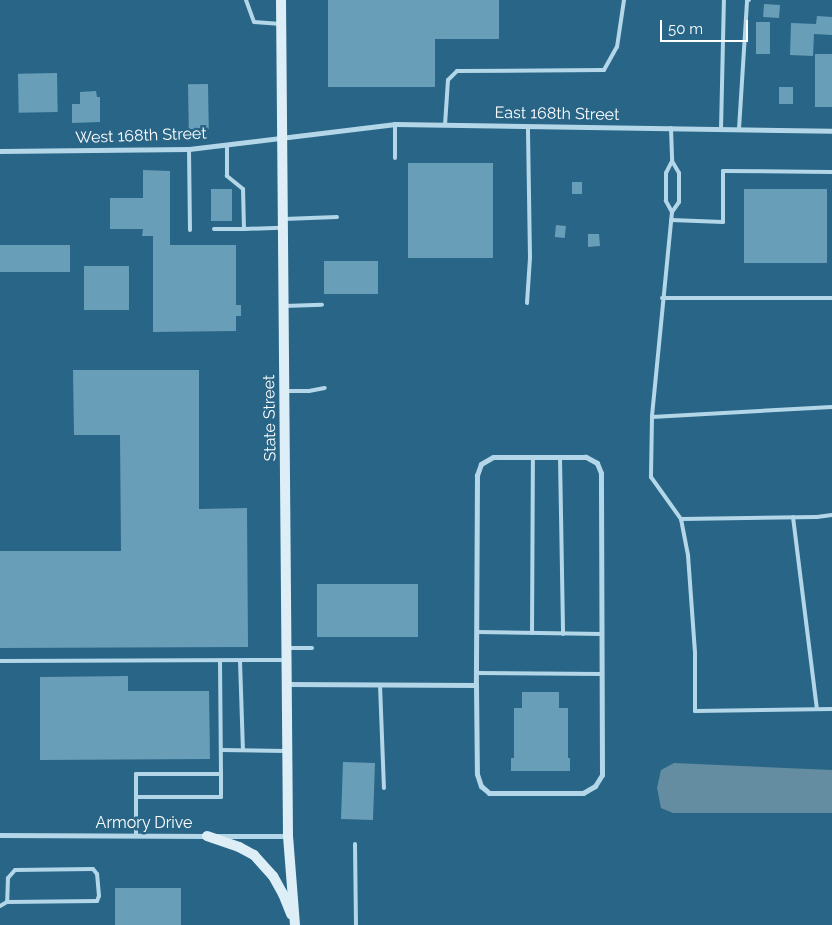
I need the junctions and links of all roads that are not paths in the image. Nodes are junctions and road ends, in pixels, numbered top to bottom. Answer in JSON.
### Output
{"nodes":[{"id":1,"x":246,"y":0,"type":"edge"},
{"id":2,"x":281,"y":0,"type":"edge"},
{"id":3,"x":624,"y":0,"type":"edge"},
{"id":4,"x":724,"y":0,"type":"edge"},
{"id":5,"x":749,"y":0,"type":"edge"},
{"id":6,"x":281,"y":24,"type":"junction"},
{"id":7,"x":395,"y":124,"type":"junction"},
{"id":8,"x":445,"y":125,"type":"junction"},
{"id":9,"x":528,"y":127,"type":"junction"},
{"id":10,"x":671,"y":128,"type":"junction"},
{"id":11,"x":720,"y":129,"type":"junction"},
{"id":12,"x":739,"y":129,"type":"junction"},
{"id":13,"x":832,"y":131,"type":"edge"},
{"id":14,"x":282,"y":137,"type":"junction"},
{"id":15,"x":227,"y":145,"type":"junction"},
{"id":16,"x":189,"y":149,"type":"junction"},
{"id":17,"x":0,"y":151,"type":"edge"},
{"id":18,"x":396,"y":158,"type":"dead end"},
{"id":19,"x":672,"y":161,"type":"junction"},
{"id":20,"x":832,"y":172,"type":"edge"},
{"id":21,"x":672,"y":212,"type":"junction"},
{"id":22,"x":337,"y":217,"type":"dead end"},
{"id":23,"x":671,"y":220,"type":"junction"},
{"id":24,"x":283,"y":223,"type":"junction"},
{"id":25,"x":214,"y":229,"type":"dead end"},
{"id":26,"x":244,"y":229,"type":"junction"},
{"id":27,"x":190,"y":230,"type":"dead end"},
{"id":28,"x":662,"y":298,"type":"junction"},
{"id":29,"x":832,"y":298,"type":"edge"},
{"id":30,"x":527,"y":303,"type":"dead end"},
{"id":31,"x":322,"y":305,"type":"dead end"},
{"id":32,"x":284,"y":306,"type":"junction"},
{"id":33,"x":325,"y":388,"type":"dead end"},
{"id":34,"x":284,"y":391,"type":"junction"},
{"id":35,"x":832,"y":407,"type":"edge"},
{"id":36,"x":652,"y":417,"type":"junction"},
{"id":37,"x":534,"y":457,"type":"junction"},
{"id":38,"x":560,"y":457,"type":"junction"},
{"id":39,"x":832,"y":515,"type":"edge"},
{"id":40,"x":793,"y":518,"type":"junction"},
{"id":41,"x":681,"y":519,"type":"junction"},
{"id":42,"x":477,"y":632,"type":"junction"},
{"id":43,"x":532,"y":633,"type":"junction"},
{"id":44,"x":563,"y":634,"type":"junction"},
{"id":45,"x":602,"y":634,"type":"junction"},
{"id":46,"x":287,"y":648,"type":"junction"},
{"id":47,"x":312,"y":648,"type":"dead end"},
{"id":48,"x":287,"y":660,"type":"junction"},
{"id":49,"x":0,"y":661,"type":"edge"},
{"id":50,"x":220,"y":661,"type":"junction"},
{"id":51,"x":240,"y":661,"type":"junction"},
{"id":52,"x":476,"y":673,"type":"junction"},
{"id":53,"x":602,"y":674,"type":"junction"},
{"id":54,"x":287,"y":684,"type":"junction"},
{"id":55,"x":380,"y":685,"type":"junction"},
{"id":56,"x":476,"y":685,"type":"junction"},
{"id":57,"x":817,"y":709,"type":"junction"},
{"id":58,"x":832,"y":709,"type":"edge"},
{"id":59,"x":221,"y":750,"type":"junction"},
{"id":60,"x":243,"y":750,"type":"junction"},
{"id":61,"x":288,"y":750,"type":"junction"},
{"id":62,"x":221,"y":774,"type":"junction"},
{"id":63,"x":384,"y":788,"type":"dead end"},
{"id":64,"x":136,"y":797,"type":"junction"},
{"id":65,"x":0,"y":835,"type":"edge"},
{"id":66,"x":136,"y":835,"type":"junction"},
{"id":67,"x":207,"y":836,"type":"junction"},
{"id":68,"x":288,"y":836,"type":"junction"},
{"id":69,"x":355,"y":844,"type":"dead end"},
{"id":70,"x":7,"y":902,"type":"junction"},
{"id":71,"x":0,"y":906,"type":"edge"},
{"id":72,"x":295,"y":925,"type":"edge"},
{"id":73,"x":356,"y":925,"type":"edge"}],
"edges":[{"from":1,"to":6,"type":"lane"},
{"from":2,"to":6,"type":"street","name":"State Street"},
{"from":3,"to":8,"type":"lane"},
{"from":4,"to":11,"type":"lane"},
{"from":5,"to":12,"type":"lane"},
{"from":6,"to":14,"type":"street","name":"State Street"},
{"from":7,"to":8,"type":"street","name":"East 168th Street"},
{"from":7,"to":14,"type":"street","name":"East 168th Street"},
{"from":7,"to":18,"type":"lane"},
{"from":8,"to":9,"type":"street","name":"East 168th Street"},
{"from":9,"to":10,"type":"street","name":"East 168th Street"},
{"from":9,"to":30,"type":"lane"},
{"from":10,"to":11,"type":"street","name":"East 168th Street"},
{"from":10,"to":19,"type":"lane"},
{"from":11,"to":12,"type":"street","name":"East 168th Street"},
{"from":12,"to":13,"type":"street","name":"East 168th Street"},
{"from":14,"to":15,"type":"street","name":"West 168th Street"},
{"from":14,"to":24,"type":"street","name":"State Street"},
{"from":15,"to":16,"type":"street","name":"West 168th Street"},
{"from":15,"to":26,"type":"lane"},
{"from":16,"to":17,"type":"street","name":"West 168th Street"},
{"from":16,"to":27,"type":"lane"},
{"from":19,"to":21,"type":"lane"},
{"from":19,"to":21,"type":"lane"},
{"from":20,"to":23,"type":"lane"},
{"from":21,"to":23,"type":"lane"},
{"from":22,"to":24,"type":"lane"},
{"from":23,"to":28,"type":"lane"},
{"from":24,"to":26,"type":"lane"},
{"from":24,"to":32,"type":"street","name":"State Street"},
{"from":25,"to":26,"type":"lane"},
{"from":28,"to":29,"type":"lane"},
{"from":28,"to":36,"type":"lane"},
{"from":31,"to":32,"type":"lane"},
{"from":32,"to":34,"type":"street","name":"State Street"},
{"from":33,"to":34,"type":"lane"},
{"from":34,"to":46,"type":"street","name":"State Street"},
{"from":35,"to":36,"type":"lane"},
{"from":36,"to":41,"type":"lane"},
{"from":37,"to":38,"type":"street"},
{"from":37,"to":42,"type":"street"},
{"from":37,"to":43,"type":"lane"},
{"from":38,"to":44,"type":"lane"},
{"from":38,"to":45,"type":"street"},
{"from":39,"to":40,"type":"lane"},
{"from":40,"to":41,"type":"lane"},
{"from":40,"to":57,"type":"lane"},
{"from":41,"to":57,"type":"lane"},
{"from":42,"to":43,"type":"lane"},
{"from":42,"to":52,"type":"street"},
{"from":43,"to":44,"type":"lane"},
{"from":44,"to":45,"type":"lane"},
{"from":45,"to":53,"type":"street"},
{"from":46,"to":47,"type":"lane"},
{"from":46,"to":48,"type":"street","name":"State Street"},
{"from":48,"to":51,"type":"lane"},
{"from":48,"to":54,"type":"street","name":"State Street"},
{"from":49,"to":50,"type":"lane"},
{"from":50,"to":51,"type":"lane"},
{"from":50,"to":59,"type":"lane"},
{"from":51,"to":60,"type":"lane"},
{"from":52,"to":53,"type":"lane"},
{"from":52,"to":56,"type":"street"},
{"from":53,"to":56,"type":"street"},
{"from":54,"to":55,"type":"street"},
{"from":54,"to":61,"type":"street","name":"State Street"},
{"from":55,"to":56,"type":"street"},
{"from":55,"to":63,"type":"lane"},
{"from":57,"to":58,"type":"lane"},
{"from":59,"to":60,"type":"lane"},
{"from":59,"to":62,"type":"lane"},
{"from":60,"to":61,"type":"lane"},
{"from":61,"to":68,"type":"street","name":"State Street"},
{"from":62,"to":64,"type":"lane"},
{"from":62,"to":64,"type":"lane"},
{"from":64,"to":66,"type":"lane"},
{"from":65,"to":66,"type":"street","name":"Armory Drive"},
{"from":66,"to":67,"type":"street","name":"Armory Drive"},
{"from":67,"to":68,"type":"street","name":"Armory Drive"},
{"from":67,"to":72,"type":"street"},
{"from":68,"to":72,"type":"street","name":"State Street"},
{"from":69,"to":73,"type":"lane"},
{"from":70,"to":70,"type":"lane"},
{"from":70,"to":71,"type":"lane"}]}
